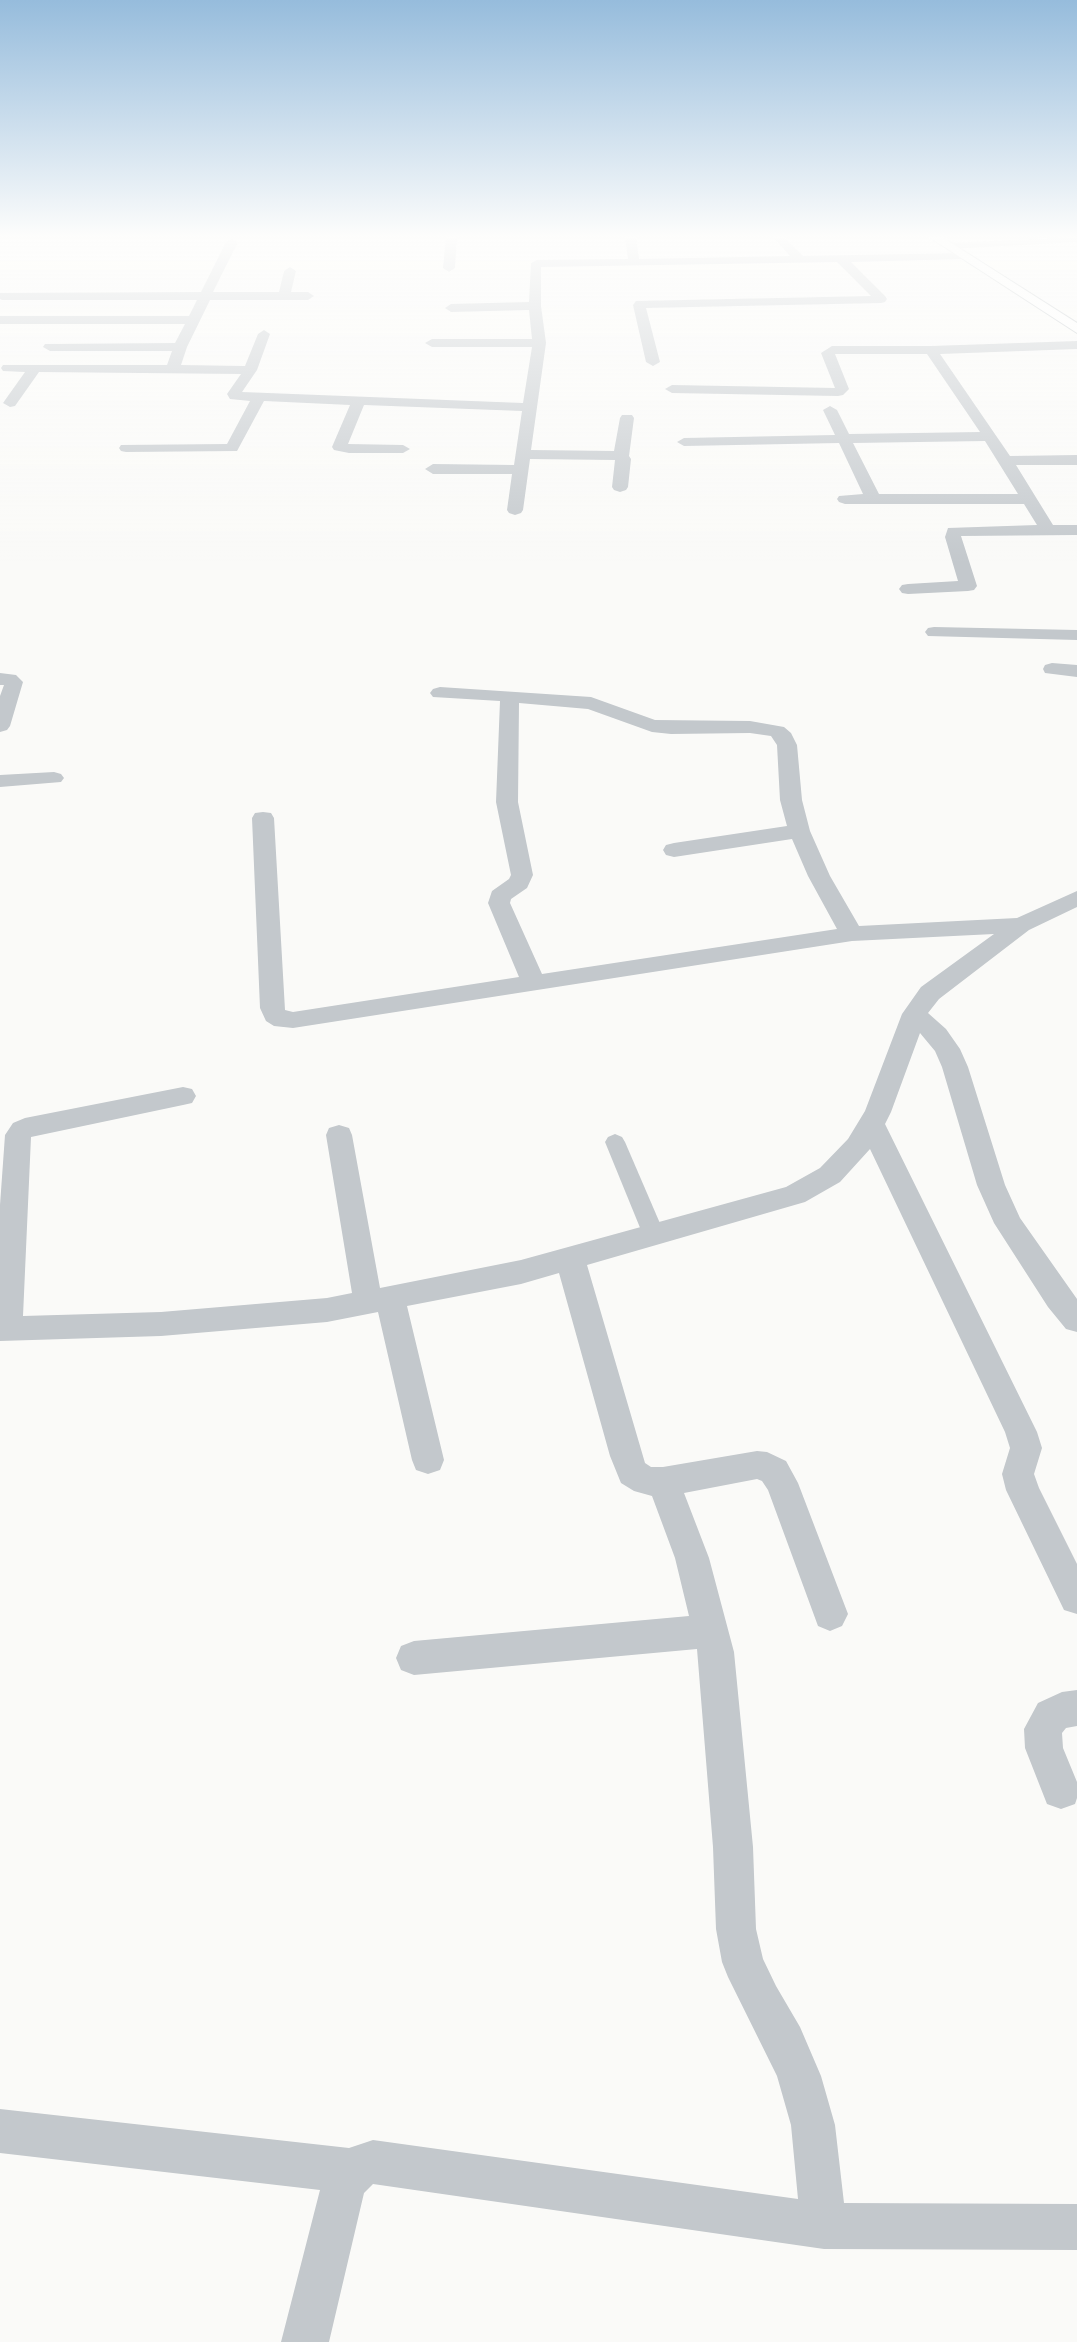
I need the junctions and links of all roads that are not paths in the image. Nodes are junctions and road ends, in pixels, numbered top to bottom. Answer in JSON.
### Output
{"nodes":[{"id":1,"x":259,"y":346,"type":"edge"},
{"id":2,"x":538,"y":346,"type":"edge"},
{"id":3,"x":648,"y":346,"type":"edge"},
{"id":4,"x":1039,"y":346,"type":"edge"},
{"id":5,"x":50,"y":347,"type":"dead end"},
{"id":6,"x":180,"y":347,"type":"joint"},
{"id":7,"x":931,"y":350,"type":"junction"},
{"id":8,"x":652,"y":362,"type":"dead end"},
{"id":9,"x":8,"y":368,"type":"dead end"},
{"id":10,"x":35,"y":368,"type":"junction"},
{"id":11,"x":173,"y":369,"type":"junction"},
{"id":12,"x":250,"y":370,"type":"junction"},
{"id":13,"x":22,"y":385,"type":"junction"},
{"id":14,"x":42,"y":385,"type":"dead end"},
{"id":15,"x":672,"y":389,"type":"dead end"},
{"id":16,"x":259,"y":398,"type":"junction"},
{"id":17,"x":358,"y":402,"type":"junction"},
{"id":18,"x":10,"y":403,"type":"dead end"},
{"id":19,"x":529,"y":407,"type":"junction"},
{"id":20,"x":830,"y":410,"type":"dead end"},
{"id":21,"x":627,"y":418,"type":"dead end"},
{"id":22,"x":990,"y":436,"type":"junction"},
{"id":23,"x":844,"y":439,"type":"junction"},
{"id":24,"x":684,"y":442,"type":"dead end"},
{"id":25,"x":126,"y":448,"type":"dead end"},
{"id":26,"x":403,"y":449,"type":"dead end"},
{"id":27,"x":523,"y":454,"type":"junction"},
{"id":28,"x":621,"y":457,"type":"junction"},
{"id":29,"x":1077,"y":460,"type":"edge"},
{"id":30,"x":1006,"y":461,"type":"junction"},
{"id":31,"x":433,"y":469,"type":"dead end"},
{"id":32,"x":521,"y":470,"type":"junction"},
{"id":33,"x":620,"y":487,"type":"dead end"},
{"id":34,"x":845,"y":499,"type":"dead end"},
{"id":35,"x":873,"y":499,"type":"junction"},
{"id":36,"x":1030,"y":499,"type":"junction"},
{"id":37,"x":515,"y":510,"type":"dead end"},
{"id":38,"x":1048,"y":530,"type":"junction"},
{"id":39,"x":1077,"y":530,"type":"edge"},
{"id":40,"x":908,"y":588,"type":"dead end"},
{"id":41,"x":934,"y":632,"type":"dead end"},
{"id":42,"x":1077,"y":635,"type":"edge"},
{"id":43,"x":1052,"y":669,"type":"dead end"},
{"id":44,"x":1077,"y":671,"type":"edge"},
{"id":45,"x":0,"y":679,"type":"edge"},
{"id":46,"x":440,"y":693,"type":"dead end"},
{"id":47,"x":510,"y":696,"type":"junction"},
{"id":48,"x":0,"y":726,"type":"edge"},
{"id":49,"x":54,"y":778,"type":"dead end"},
{"id":50,"x":0,"y":781,"type":"edge"},
{"id":51,"x":263,"y":818,"type":"dead end"},
{"id":52,"x":799,"y":831,"type":"junction"},
{"id":53,"x":674,"y":850,"type":"dead end"},
{"id":54,"x":1077,"y":898,"type":"edge"},
{"id":55,"x":1022,"y":925,"type":"junction"},
{"id":56,"x":852,"y":934,"type":"junction"},
{"id":57,"x":534,"y":983,"type":"junction"},
{"id":58,"x":914,"y":1014,"type":"junction"},
{"id":59,"x":183,"y":1096,"type":"dead end"},
{"id":60,"x":872,"y":1123,"type":"junction"},
{"id":61,"x":11,"y":1132,"type":"edge"},
{"id":62,"x":339,"y":1134,"type":"dead end"},
{"id":63,"x":615,"y":1142,"type":"dead end"},
{"id":64,"x":654,"y":1235,"type":"junction"},
{"id":65,"x":570,"y":1258,"type":"junction"},
{"id":66,"x":379,"y":1300,"type":"junction"},
{"id":67,"x":1077,"y":1320,"type":"edge"},
{"id":68,"x":4,"y":1328,"type":"edge"},
{"id":69,"x":428,"y":1460,"type":"dead end"},
{"id":70,"x":664,"y":1482,"type":"junction"},
{"id":71,"x":1076,"y":1598,"type":"edge"},
{"id":72,"x":830,"y":1614,"type":"dead end"},
{"id":73,"x":710,"y":1631,"type":"junction"},
{"id":74,"x":414,"y":1658,"type":"dead end"},
{"id":75,"x":1077,"y":1708,"type":"edge"},
{"id":76,"x":1061,"y":1790,"type":"dead end"},
{"id":77,"x":0,"y":2131,"type":"edge"},
{"id":78,"x":353,"y":2171,"type":"junction"},
{"id":79,"x":824,"y":2226,"type":"junction"},
{"id":80,"x":1077,"y":2227,"type":"edge"},
{"id":81,"x":306,"y":2342,"type":"edge"}],
"edges":[{"from":1,"to":12,"type":"street"},
{"from":2,"to":19,"type":"street"},
{"from":3,"to":8,"type":"street"},
{"from":4,"to":7,"type":"street"},
{"from":5,"to":6,"type":"street"},
{"from":6,"to":11,"type":"street"},
{"from":7,"to":15,"type":"street"},
{"from":7,"to":22,"type":"street"},
{"from":9,"to":10,"type":"street"},
{"from":10,"to":11,"type":"street"},
{"from":10,"to":13,"type":"street"},
{"from":11,"to":12,"type":"street"},
{"from":12,"to":16,"type":"street"},
{"from":13,"to":14,"type":"street"},
{"from":13,"to":18,"type":"street"},
{"from":16,"to":17,"type":"street"},
{"from":16,"to":25,"type":"street"},
{"from":17,"to":19,"type":"street"},
{"from":17,"to":26,"type":"street"},
{"from":19,"to":27,"type":"street"},
{"from":20,"to":23,"type":"street"},
{"from":21,"to":28,"type":"street"},
{"from":22,"to":23,"type":"street"},
{"from":22,"to":30,"type":"street"},
{"from":23,"to":24,"type":"street"},
{"from":23,"to":35,"type":"street"},
{"from":27,"to":28,"type":"street"},
{"from":27,"to":32,"type":"street"},
{"from":28,"to":33,"type":"street"},
{"from":29,"to":30,"type":"street"},
{"from":30,"to":36,"type":"street"},
{"from":31,"to":32,"type":"street"},
{"from":32,"to":37,"type":"street"},
{"from":34,"to":35,"type":"street"},
{"from":35,"to":36,"type":"street"},
{"from":36,"to":38,"type":"street"},
{"from":38,"to":39,"type":"street"},
{"from":38,"to":40,"type":"street"},
{"from":41,"to":42,"type":"street"},
{"from":43,"to":44,"type":"street"},
{"from":45,"to":48,"type":"street"},
{"from":46,"to":47,"type":"street"},
{"from":47,"to":52,"type":"street"},
{"from":47,"to":57,"type":"street"},
{"from":49,"to":50,"type":"street"},
{"from":51,"to":57,"type":"street"},
{"from":52,"to":53,"type":"street"},
{"from":52,"to":56,"type":"street"},
{"from":54,"to":55,"type":"street"},
{"from":55,"to":56,"type":"street"},
{"from":55,"to":58,"type":"street"},
{"from":56,"to":57,"type":"street"},
{"from":58,"to":60,"type":"street"},
{"from":58,"to":67,"type":"street"},
{"from":59,"to":61,"type":"street"},
{"from":60,"to":64,"type":"street"},
{"from":60,"to":71,"type":"street"},
{"from":61,"to":68,"type":"street"},
{"from":62,"to":66,"type":"street"},
{"from":63,"to":64,"type":"lane"},
{"from":64,"to":65,"type":"street"},
{"from":65,"to":66,"type":"street"},
{"from":65,"to":70,"type":"street"},
{"from":66,"to":68,"type":"street"},
{"from":66,"to":69,"type":"street"},
{"from":70,"to":72,"type":"street"},
{"from":70,"to":73,"type":"street"},
{"from":73,"to":74,"type":"street"},
{"from":73,"to":79,"type":"street"},
{"from":75,"to":76,"type":"street"},
{"from":77,"to":78,"type":"street"},
{"from":78,"to":79,"type":"street"},
{"from":78,"to":81,"type":"street"},
{"from":79,"to":80,"type":"street"}]}
